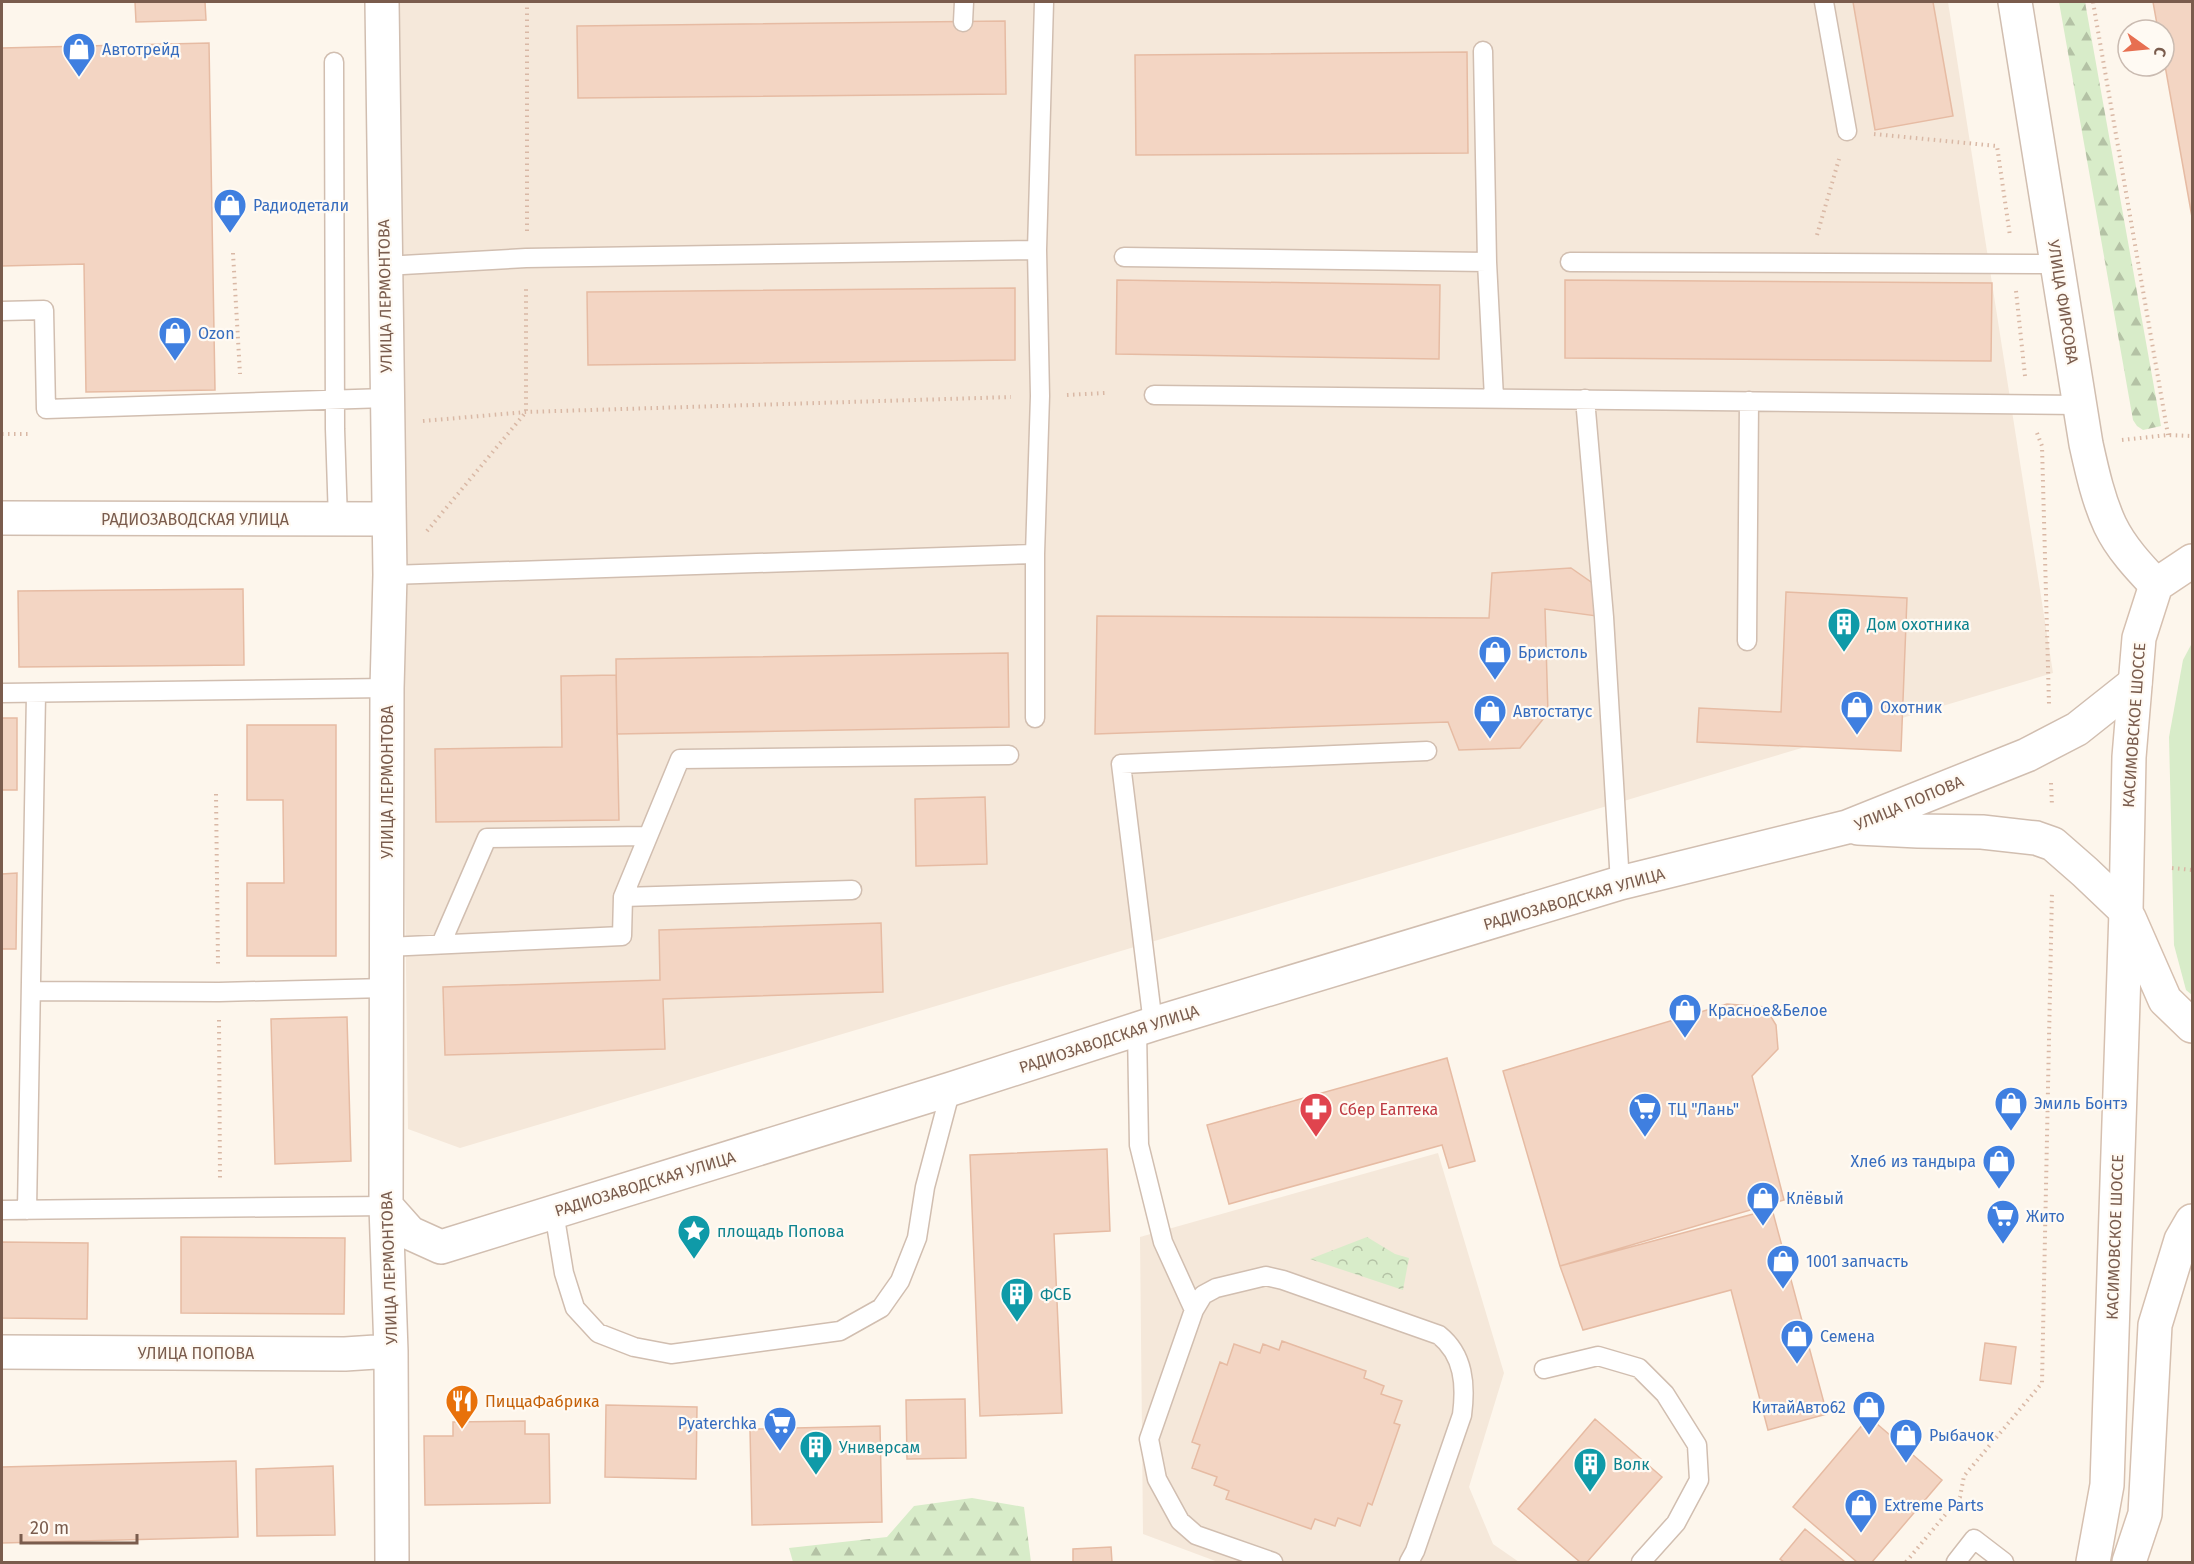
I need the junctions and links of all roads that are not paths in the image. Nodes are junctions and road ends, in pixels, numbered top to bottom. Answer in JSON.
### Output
{"nodes":[{"id":1,"x":382,"y":2,"type":"edge"},
{"id":2,"x":964,"y":2,"type":"edge"},
{"id":3,"x":1044,"y":2,"type":"edge"},
{"id":4,"x":1824,"y":2,"type":"edge"},
{"id":5,"x":2016,"y":2,"type":"edge"},
{"id":6,"x":963,"y":22,"type":"dead end"},
{"id":7,"x":1483,"y":51,"type":"dead end"},
{"id":8,"x":334,"y":62,"type":"dead end"},
{"id":9,"x":1847,"y":131,"type":"road end"},
{"id":10,"x":1037,"y":250,"type":"junction"},
{"id":11,"x":1124,"y":257,"type":"dead end"},
{"id":12,"x":1487,"y":262,"type":"junction"},
{"id":13,"x":1570,"y":262,"type":"dead end"},
{"id":14,"x":2057,"y":264,"type":"junction"},
{"id":15,"x":385,"y":266,"type":"junction"},
{"id":16,"x":2,"y":311,"type":"edge"},
{"id":17,"x":1154,"y":395,"type":"dead end"},
{"id":18,"x":386,"y":398,"type":"junction"},
{"id":19,"x":1494,"y":398,"type":"junction"},
{"id":20,"x":1585,"y":399,"type":"junction"},
{"id":21,"x":334,"y":400,"type":"junction"},
{"id":22,"x":1749,"y":401,"type":"junction"},
{"id":23,"x":2079,"y":405,"type":"junction"},
{"id":24,"x":2,"y":518,"type":"edge"},
{"id":25,"x":388,"y":519,"type":"junction"},
{"id":26,"x":338,"y":520,"type":"junction"},
{"id":27,"x":1035,"y":554,"type":"junction"},
{"id":28,"x":2193,"y":561,"type":"edge"},
{"id":29,"x":390,"y":575,"type":"junction"},
{"id":30,"x":2156,"y":585,"type":"junction"},
{"id":31,"x":1747,"y":641,"type":"dead end"},
{"id":32,"x":2136,"y":682,"type":"junction"},
{"id":33,"x":387,"y":688,"type":"junction"},
{"id":34,"x":2,"y":693,"type":"edge"},
{"id":35,"x":36,"y":694,"type":"junction"},
{"id":36,"x":1035,"y":718,"type":"dead end"},
{"id":37,"x":1427,"y":752,"type":"dead end"},
{"id":38,"x":1009,"y":755,"type":"dead end"},
{"id":39,"x":1847,"y":827,"type":"junction"},
{"id":40,"x":648,"y":836,"type":"junction"},
{"id":41,"x":1620,"y":883,"type":"junction"},
{"id":42,"x":852,"y":890,"type":"dead end"},
{"id":43,"x":623,"y":897,"type":"junction"},
{"id":44,"x":2126,"y":911,"type":"junction"},
{"id":45,"x":441,"y":944,"type":"junction"},
{"id":46,"x":387,"y":947,"type":"junction"},
{"id":47,"x":386,"y":988,"type":"junction"},
{"id":48,"x":31,"y":990,"type":"junction"},
{"id":49,"x":1145,"y":1026,"type":"junction"},
{"id":50,"x":2193,"y":1026,"type":"edge"},
{"id":51,"x":951,"y":1089,"type":"junction"},
{"id":52,"x":386,"y":1206,"type":"junction"},
{"id":53,"x":2,"y":1210,"type":"edge"},
{"id":54,"x":27,"y":1210,"type":"junction"},
{"id":55,"x":554,"y":1212,"type":"junction"},
{"id":56,"x":2193,"y":1221,"type":"edge"},
{"id":57,"x":1194,"y":1310,"type":"junction"},
{"id":58,"x":391,"y":1351,"type":"junction"},
{"id":59,"x":2,"y":1352,"type":"edge"},
{"id":60,"x":1544,"y":1369,"type":"dead end"},
{"id":61,"x":1417,"y":1559,"type":"edge"},
{"id":62,"x":392,"y":1563,"type":"edge"},
{"id":63,"x":1273,"y":1563,"type":"edge"},
{"id":64,"x":1641,"y":1563,"type":"edge"},
{"id":65,"x":1956,"y":1563,"type":"edge"},
{"id":66,"x":2004,"y":1563,"type":"edge"},
{"id":67,"x":2093,"y":1563,"type":"edge"},
{"id":68,"x":2129,"y":1563,"type":"edge"}],
"edges":[{"from":1,"to":15,"type":"street","name":"УЛИЦА ЛЕРМОНТОВА"},
{"from":2,"to":6,"type":"lane"},
{"from":3,"to":10,"type":"lane"},
{"from":4,"to":9,"type":"lane"},
{"from":5,"to":14,"type":"street","name":"УЛИЦА ФИРСОВА"},
{"from":7,"to":12,"type":"lane"},
{"from":8,"to":21,"type":"lane"},
{"from":10,"to":15,"type":"lane"},
{"from":10,"to":27,"type":"lane"},
{"from":11,"to":12,"type":"lane"},
{"from":12,"to":19,"type":"lane"},
{"from":13,"to":14,"type":"lane"},
{"from":14,"to":23,"type":"street","name":"УЛИЦА ФИРСОВА"},
{"from":15,"to":18,"type":"street","name":"УЛИЦА ЛЕРМОНТОВА"},
{"from":16,"to":21,"type":"lane"},
{"from":17,"to":19,"type":"lane"},
{"from":18,"to":21,"type":"lane"},
{"from":18,"to":25,"type":"street","name":"УЛИЦА ЛЕРМОНТОВА"},
{"from":19,"to":20,"type":"lane"},
{"from":20,"to":22,"type":"lane"},
{"from":20,"to":41,"type":"lane"},
{"from":21,"to":26,"type":"lane"},
{"from":22,"to":23,"type":"lane"},
{"from":22,"to":31,"type":"lane"},
{"from":23,"to":30,"type":"street","name":"УЛИЦА ФИРСОВА"},
{"from":24,"to":26,"type":"street","name":"РАДИОЗАВОДСКАЯ УЛИЦА"},
{"from":25,"to":26,"type":"street","name":"РАДИОЗАВОДСКАЯ УЛИЦА"},
{"from":25,"to":29,"type":"street","name":"УЛИЦА ЛЕРМОНТОВА"},
{"from":27,"to":29,"type":"lane"},
{"from":27,"to":36,"type":"lane"},
{"from":28,"to":30,"type":"street"},
{"from":29,"to":33,"type":"street","name":"УЛИЦА ЛЕРМОНТОВА"},
{"from":30,"to":32,"type":"street","name":"КАСИМОВСКОЕ ШОССЕ"},
{"from":32,"to":39,"type":"street","name":"УЛИЦА ПОПОВА"},
{"from":32,"to":44,"type":"street","name":"КАСИМОВСКОЕ ШОССЕ"},
{"from":33,"to":35,"type":"lane"},
{"from":33,"to":46,"type":"street","name":"УЛИЦА ЛЕРМОНТОВА"},
{"from":34,"to":35,"type":"lane"},
{"from":35,"to":48,"type":"lane"},
{"from":37,"to":49,"type":"lane"},
{"from":38,"to":40,"type":"lane"},
{"from":39,"to":41,"type":"street","name":"РАДИОЗАВОДСКАЯ УЛИЦА"},
{"from":39,"to":44,"type":"street","name":"УЛИЦА ПОПОВА"},
{"from":40,"to":43,"type":"lane"},
{"from":40,"to":45,"type":"lane"},
{"from":41,"to":49,"type":"street","name":"РАДИОЗАВОДСКАЯ УЛИЦА"},
{"from":42,"to":43,"type":"lane"},
{"from":43,"to":45,"type":"lane"},
{"from":44,"to":50,"type":"street","name":"КАСИМОВСКОЕ ШОССЕ"},
{"from":44,"to":67,"type":"street","name":"КАСИМОВСКОЕ ШОССЕ"},
{"from":45,"to":46,"type":"lane"},
{"from":46,"to":47,"type":"street","name":"УЛИЦА ЛЕРМОНТОВА"},
{"from":47,"to":48,"type":"lane"},
{"from":47,"to":52,"type":"street","name":"УЛИЦА ЛЕРМОНТОВА"},
{"from":48,"to":54,"type":"lane"},
{"from":49,"to":51,"type":"street","name":"РАДИОЗАВОДСКАЯ УЛИЦА"},
{"from":49,"to":57,"type":"lane"},
{"from":51,"to":55,"type":"street","name":"РАДИОЗАВОДСКАЯ УЛИЦА"},
{"from":51,"to":55,"type":"lane"},
{"from":52,"to":54,"type":"lane"},
{"from":52,"to":55,"type":"street","name":"РАДИОЗАВОДСКАЯ УЛИЦА"},
{"from":52,"to":58,"type":"street","name":"УЛИЦА ЛЕРМОНТОВА"},
{"from":53,"to":54,"type":"lane"},
{"from":56,"to":68,"type":"street"},
{"from":57,"to":61,"type":"lane"},
{"from":57,"to":63,"type":"lane"},
{"from":58,"to":59,"type":"street","name":"УЛИЦА ПОПОВА"},
{"from":58,"to":62,"type":"street","name":"УЛИЦА ЛЕРМОНТОВА"},
{"from":60,"to":64,"type":"lane"},
{"from":65,"to":66,"type":"lane"}]}
